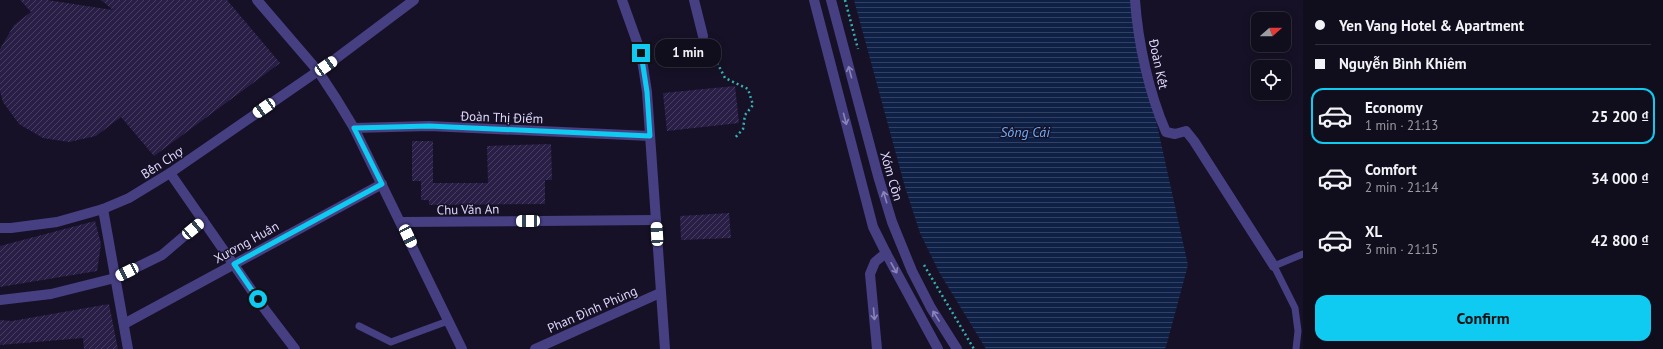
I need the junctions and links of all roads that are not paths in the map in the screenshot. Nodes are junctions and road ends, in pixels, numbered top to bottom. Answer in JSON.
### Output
{"nodes":[{"id":1,"x":257,"y":0,"type":"edge"},
{"id":2,"x":414,"y":0,"type":"edge"},
{"id":3,"x":622,"y":0,"type":"edge"},
{"id":4,"x":694,"y":0,"type":"edge"},
{"id":5,"x":814,"y":0,"type":"edge"},
{"id":6,"x":831,"y":0,"type":"edge"},
{"id":7,"x":1135,"y":0,"type":"edge"},
{"id":8,"x":704,"y":36,"type":"road end"},
{"id":9,"x":318,"y":71,"type":"junction"},
{"id":10,"x":354,"y":128,"type":"junction"},
{"id":11,"x":650,"y":136,"type":"junction"},
{"id":12,"x":170,"y":173,"type":"junction"},
{"id":13,"x":382,"y":184,"type":"junction"},
{"id":14,"x":103,"y":209,"type":"junction"},
{"id":15,"x":203,"y":220,"type":"junction"},
{"id":16,"x":656,"y":220,"type":"junction"},
{"id":17,"x":401,"y":222,"type":"junction"},
{"id":18,"x":0,"y":228,"type":"edge"},
{"id":19,"x":886,"y":253,"type":"junction"},
{"id":20,"x":1303,"y":254,"type":"edge"},
{"id":21,"x":234,"y":264,"type":"junction"},
{"id":22,"x":1274,"y":266,"type":"junction"},
{"id":23,"x":115,"y":278,"type":"junction"},
{"id":24,"x":660,"y":292,"type":"junction"},
{"id":25,"x":0,"y":300,"type":"edge"},
{"id":26,"x":448,"y":321,"type":"junction"},
{"id":27,"x":124,"y":324,"type":"junction"},
{"id":28,"x":359,"y":326,"type":"dead end"},
{"id":29,"x":128,"y":349,"type":"edge"},
{"id":30,"x":296,"y":349,"type":"edge"},
{"id":31,"x":462,"y":349,"type":"edge"},
{"id":32,"x":535,"y":349,"type":"edge"},
{"id":33,"x":665,"y":349,"type":"edge"},
{"id":34,"x":877,"y":349,"type":"edge"},
{"id":35,"x":938,"y":349,"type":"edge"},
{"id":36,"x":957,"y":349,"type":"edge"},
{"id":37,"x":1296,"y":349,"type":"edge"}],
"edges":[{"from":1,"to":9,"type":"street"},
{"from":2,"to":9,"type":"street","name":"Bến Chợ"},
{"from":3,"to":11,"type":"street"},
{"from":4,"to":8,"type":"street"},
{"from":5,"to":19,"type":"street","one_way":true},
{"from":36,"to":6,"type":"street","name":"Xóm Cồn","one_way":true},
{"from":7,"to":22,"type":"street","name":"Đoàn Kết"},
{"from":9,"to":10,"type":"street"},
{"from":9,"to":12,"type":"street","name":"Bến Chợ"},
{"from":10,"to":11,"type":"street","name":"Đoàn Thị Điểm"},
{"from":10,"to":13,"type":"street"},
{"from":11,"to":16,"type":"street"},
{"from":12,"to":14,"type":"street","name":"Bến Chợ"},
{"from":12,"to":15,"type":"street"},
{"from":13,"to":17,"type":"street"},
{"from":13,"to":21,"type":"street","name":"Xương Huân"},
{"from":14,"to":18,"type":"street","name":"Bến Chợ"},
{"from":14,"to":23,"type":"street"},
{"from":15,"to":21,"type":"street"},
{"from":15,"to":23,"type":"street"},
{"from":16,"to":17,"type":"street","name":"Chu Văn An"},
{"from":16,"to":24,"type":"street"},
{"from":17,"to":26,"type":"street"},
{"from":19,"to":34,"type":"street","one_way":true},
{"from":19,"to":35,"type":"street","one_way":true},
{"from":20,"to":22,"type":"lane"},
{"from":21,"to":27,"type":"street","name":"Xương Huân"},
{"from":21,"to":30,"type":"street"},
{"from":22,"to":37,"type":"lane"},
{"from":23,"to":25,"type":"street"},
{"from":23,"to":27,"type":"street"},
{"from":24,"to":32,"type":"street","name":"Phan Đình Phùng"},
{"from":24,"to":33,"type":"street"},
{"from":26,"to":28,"type":"lane"},
{"from":26,"to":31,"type":"street"},
{"from":27,"to":29,"type":"street"}]}
